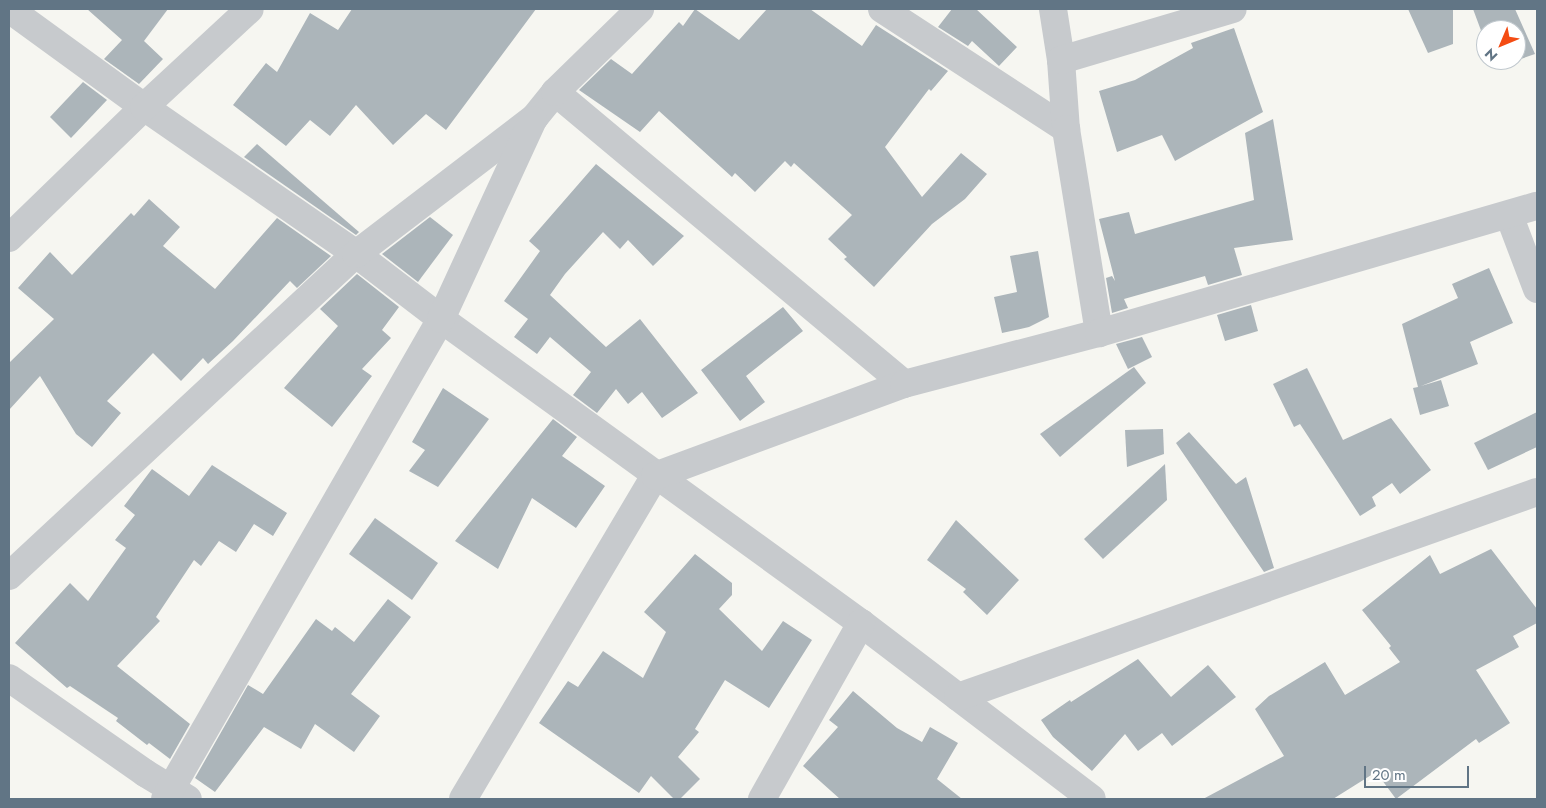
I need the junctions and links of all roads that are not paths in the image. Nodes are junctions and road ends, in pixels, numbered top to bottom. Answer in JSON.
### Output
{"nodes":[{"id":1,"x":9,"y":9,"type":"edge"},
{"id":2,"x":250,"y":9,"type":"edge"},
{"id":3,"x":640,"y":9,"type":"edge"},
{"id":4,"x":882,"y":9,"type":"edge"},
{"id":5,"x":1053,"y":9,"type":"edge"},
{"id":6,"x":1233,"y":9,"type":"edge"},
{"id":7,"x":1061,"y":60,"type":"junction"},
{"id":8,"x":555,"y":92,"type":"junction"},
{"id":9,"x":144,"y":107,"type":"junction"},
{"id":10,"x":535,"y":117,"type":"junction"},
{"id":11,"x":1066,"y":130,"type":"junction"},
{"id":12,"x":1537,"y":206,"type":"edge"},
{"id":13,"x":1509,"y":215,"type":"junction"},
{"id":14,"x":9,"y":238,"type":"edge"},
{"id":15,"x":356,"y":254,"type":"junction"},
{"id":16,"x":1537,"y":289,"type":"edge"},
{"id":17,"x":442,"y":319,"type":"junction"},
{"id":18,"x":1099,"y":333,"type":"junction"},
{"id":19,"x":904,"y":384,"type":"junction"},
{"id":20,"x":655,"y":476,"type":"junction"},
{"id":21,"x":1537,"y":492,"type":"edge"},
{"id":22,"x":9,"y":576,"type":"edge"},
{"id":23,"x":860,"y":623,"type":"junction"},
{"id":24,"x":9,"y":678,"type":"edge"},
{"id":25,"x":958,"y":698,"type":"junction"},
{"id":26,"x":1064,"y":790,"type":"edge"},
{"id":27,"x":175,"y":795,"type":"edge"},
{"id":28,"x":463,"y":799,"type":"edge"},
{"id":29,"x":762,"y":799,"type":"edge"},
{"id":30,"x":1092,"y":799,"type":"edge"}],
"edges":[{"from":1,"to":9,"type":"street"},
{"from":2,"to":9,"type":"street"},
{"from":3,"to":8,"type":"street"},
{"from":4,"to":11,"type":"street"},
{"from":5,"to":7,"type":"street"},
{"from":6,"to":7,"type":"street"},
{"from":7,"to":11,"type":"street"},
{"from":8,"to":10,"type":"street"},
{"from":8,"to":19,"type":"street"},
{"from":9,"to":14,"type":"street"},
{"from":9,"to":15,"type":"street"},
{"from":10,"to":15,"type":"street"},
{"from":10,"to":17,"type":"street"},
{"from":11,"to":18,"type":"street"},
{"from":12,"to":13,"type":"street"},
{"from":13,"to":16,"type":"street"},
{"from":13,"to":18,"type":"street"},
{"from":15,"to":17,"type":"street"},
{"from":15,"to":22,"type":"street"},
{"from":17,"to":20,"type":"street"},
{"from":17,"to":27,"type":"street"},
{"from":18,"to":19,"type":"street"},
{"from":19,"to":20,"type":"street"},
{"from":20,"to":23,"type":"street"},
{"from":20,"to":28,"type":"street"},
{"from":21,"to":25,"type":"street"},
{"from":23,"to":25,"type":"street"},
{"from":23,"to":29,"type":"street"},
{"from":24,"to":27,"type":"street"},
{"from":25,"to":26,"type":"street"},
{"from":26,"to":30,"type":"street"}]}
